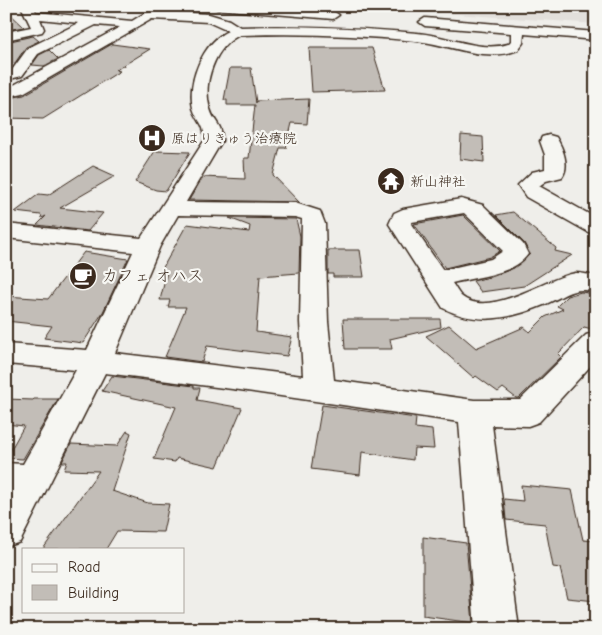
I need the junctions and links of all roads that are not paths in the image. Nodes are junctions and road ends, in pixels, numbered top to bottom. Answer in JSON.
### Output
{"nodes":[{"id":1,"x":217,"y":6,"type":"edge"},
{"id":2,"x":28,"y":11,"type":"edge"},
{"id":3,"x":343,"y":16,"type":"dead end"},
{"id":4,"x":94,"y":21,"type":"junction"},
{"id":5,"x":411,"y":21,"type":"dead end"},
{"id":6,"x":134,"y":25,"type":"junction"},
{"id":7,"x":517,"y":30,"type":"junction"},
{"id":8,"x":238,"y":31,"type":"junction"},
{"id":9,"x":6,"y":36,"type":"edge"},
{"id":10,"x":596,"y":36,"type":"edge"},
{"id":11,"x":6,"y":76,"type":"edge"},
{"id":12,"x":6,"y":92,"type":"edge"},
{"id":13,"x":549,"y":141,"type":"dead end"},
{"id":14,"x":171,"y":208,"type":"junction"},
{"id":15,"x":596,"y":227,"type":"edge"},
{"id":16,"x":6,"y":231,"type":"edge"},
{"id":17,"x":148,"y":246,"type":"junction"},
{"id":18,"x":437,"y":279,"type":"dead end"},
{"id":19,"x":596,"y":284,"type":"edge"},
{"id":20,"x":596,"y":342,"type":"edge"},
{"id":21,"x":6,"y":354,"type":"edge"},
{"id":22,"x":97,"y":360,"type":"junction"},
{"id":23,"x":319,"y":389,"type":"junction"},
{"id":24,"x":474,"y":412,"type":"junction"},
{"id":25,"x":20,"y":479,"type":"edge"},
{"id":26,"x":6,"y":530,"type":"edge"},
{"id":27,"x":497,"y":629,"type":"edge"}],
"edges":[{"from":1,"to":3,"type":"street"},
{"from":2,"to":4,"type":"street"},
{"from":2,"to":9,"type":"street"},
{"from":4,"to":6,"type":"street"},
{"from":4,"to":11,"type":"street"},
{"from":5,"to":7,"type":"street"},
{"from":6,"to":8,"type":"street"},
{"from":6,"to":12,"type":"street"},
{"from":7,"to":8,"type":"street"},
{"from":7,"to":10,"type":"street"},
{"from":8,"to":14,"type":"street"},
{"from":13,"to":15,"type":"street"},
{"from":14,"to":17,"type":"street"},
{"from":14,"to":23,"type":"street"},
{"from":16,"to":17,"type":"street"},
{"from":17,"to":22,"type":"street"},
{"from":18,"to":19,"type":"street"},
{"from":20,"to":24,"type":"street"},
{"from":21,"to":22,"type":"street"},
{"from":22,"to":23,"type":"street"},
{"from":22,"to":25,"type":"street"},
{"from":23,"to":24,"type":"street"},
{"from":24,"to":27,"type":"street"},
{"from":25,"to":26,"type":"street"}]}
